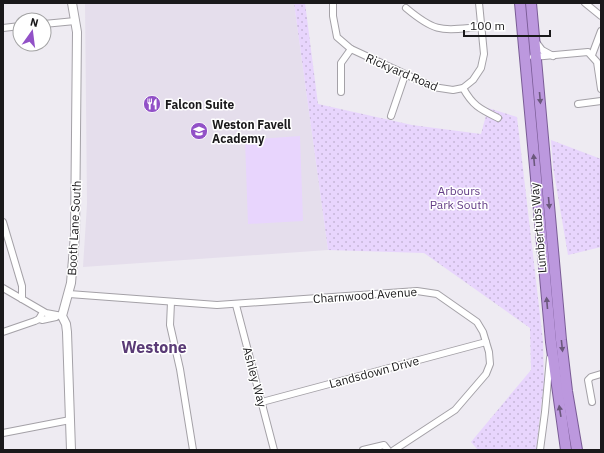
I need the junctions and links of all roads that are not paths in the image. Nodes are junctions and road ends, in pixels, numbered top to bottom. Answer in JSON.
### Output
{"nodes":[{"id":1,"x":72,"y":3,"type":"edge"},
{"id":2,"x":333,"y":3,"type":"edge"},
{"id":3,"x":479,"y":3,"type":"edge"},
{"id":4,"x":520,"y":3,"type":"edge"},
{"id":5,"x":531,"y":3,"type":"edge"},
{"id":6,"x":585,"y":3,"type":"edge"},
{"id":7,"x":406,"y":8,"type":"dead end"},
{"id":8,"x":601,"y":16,"type":"edge"},
{"id":9,"x":75,"y":21,"type":"junction"},
{"id":10,"x":52,"y":23,"type":"edge"},
{"id":11,"x":481,"y":27,"type":"junction"},
{"id":12,"x":601,"y":31,"type":"edge"},
{"id":13,"x":534,"y":39,"type":"junction"},
{"id":14,"x":351,"y":49,"type":"junction"},
{"id":15,"x":525,"y":53,"type":"junction"},
{"id":16,"x":592,"y":55,"type":"junction"},
{"id":17,"x":554,"y":56,"type":"junction"},
{"id":18,"x":536,"y":58,"type":"junction"},
{"id":19,"x":538,"y":74,"type":"junction"},
{"id":20,"x":405,"y":75,"type":"junction"},
{"id":21,"x":600,"y":81,"type":"edge"},
{"id":22,"x":463,"y":88,"type":"junction"},
{"id":23,"x":601,"y":89,"type":"edge"},
{"id":24,"x":341,"y":92,"type":"dead end"},
{"id":25,"x":601,"y":101,"type":"edge"},
{"id":26,"x":578,"y":104,"type":"dead end"},
{"id":27,"x":391,"y":116,"type":"dead end"},
{"id":28,"x":498,"y":118,"type":"dead end"},
{"id":29,"x":3,"y":222,"type":"edge"},
{"id":30,"x":3,"y":288,"type":"edge"},
{"id":31,"x":69,"y":294,"type":"junction"},
{"id":32,"x":22,"y":299,"type":"junction"},
{"id":33,"x":171,"y":302,"type":"junction"},
{"id":34,"x":236,"y":305,"type":"junction"},
{"id":35,"x":43,"y":312,"type":"junction"},
{"id":36,"x":62,"y":316,"type":"junction"},
{"id":37,"x":39,"y":319,"type":"junction"},
{"id":38,"x":3,"y":332,"type":"edge"},
{"id":39,"x":486,"y":342,"type":"junction"},
{"id":40,"x":551,"y":342,"type":"junction"},
{"id":41,"x":601,"y":374,"type":"edge"},
{"id":42,"x":262,"y":402,"type":"junction"},
{"id":43,"x":592,"y":402,"type":"dead end"},
{"id":44,"x":70,"y":420,"type":"junction"},
{"id":45,"x":3,"y":434,"type":"edge"},
{"id":46,"x":574,"y":435,"type":"junction"},
{"id":47,"x":71,"y":450,"type":"edge"},
{"id":48,"x":193,"y":450,"type":"edge"},
{"id":49,"x":274,"y":450,"type":"edge"},
{"id":50,"x":363,"y":450,"type":"edge"},
{"id":51,"x":388,"y":450,"type":"edge"},
{"id":52,"x":394,"y":450,"type":"edge"},
{"id":53,"x":540,"y":450,"type":"edge"},
{"id":54,"x":566,"y":450,"type":"edge"},
{"id":55,"x":577,"y":450,"type":"edge"},
{"id":56,"x":582,"y":450,"type":"edge"}],
"edges":[{"from":1,"to":9,"type":"street","name":"Booth Lane South"},
{"from":2,"to":14,"type":"street","name":"Rickyard Road"},
{"from":3,"to":11,"type":"street"},
{"from":4,"to":15,"type":"highway","name":"Lumbertubs Way"},
{"from":5,"to":13,"type":"highway","name":"Lumbertubs Way"},
{"from":6,"to":8,"type":"street"},
{"from":7,"to":11,"type":"street"},
{"from":9,"to":10,"type":"street"},
{"from":9,"to":31,"type":"street","name":"Booth Lane South"},
{"from":11,"to":22,"type":"street"},
{"from":12,"to":16,"type":"street"},
{"from":13,"to":17,"type":"street"},
{"from":13,"to":18,"type":"highway","name":"Lumbertubs Way"},
{"from":14,"to":20,"type":"street","name":"Rickyard Road"},
{"from":14,"to":24,"type":"street"},
{"from":15,"to":18,"type":"street"},
{"from":40,"to":15,"type":"highway","name":"Lumbertubs Way","one_way":true},
{"from":16,"to":17,"type":"street"},
{"from":16,"to":21,"type":"street"},
{"from":17,"to":18,"type":"street"},
{"from":17,"to":19,"type":"street"},
{"from":18,"to":19,"type":"highway","name":"Lumbertubs Way"},
{"from":19,"to":46,"type":"highway","name":"Lumbertubs Way","one_way":true},
{"from":20,"to":22,"type":"street","name":"Rickyard Road"},
{"from":20,"to":27,"type":"street"},
{"from":21,"to":23,"type":"street"},
{"from":22,"to":28,"type":"street"},
{"from":25,"to":26,"type":"street"},
{"from":29,"to":32,"type":"street"},
{"from":30,"to":32,"type":"street"},
{"from":31,"to":33,"type":"street","name":"Charnwood Avenue"},
{"from":31,"to":36,"type":"street","name":"Booth Lane South"},
{"from":32,"to":35,"type":"street"},
{"from":33,"to":34,"type":"street","name":"Charnwood Avenue"},
{"from":33,"to":48,"type":"street"},
{"from":34,"to":39,"type":"street","name":"Charnwood Avenue"},
{"from":34,"to":42,"type":"street","name":"Ashley Way"},
{"from":35,"to":36,"type":"street"},
{"from":35,"to":37,"type":"street"},
{"from":36,"to":37,"type":"street"},
{"from":36,"to":44,"type":"street"},
{"from":37,"to":38,"type":"street"},
{"from":39,"to":42,"type":"street","name":"Landsdown Drive"},
{"from":39,"to":52,"type":"street","name":"Charnwood Avenue"},
{"from":40,"to":53,"type":"street"},
{"from":54,"to":40,"type":"highway","name":"Lumbertubs Way","one_way":true},
{"from":41,"to":43,"type":"street"},
{"from":42,"to":49,"type":"street","name":"Ashley Way"},
{"from":44,"to":45,"type":"street"},
{"from":44,"to":47,"type":"street"},
{"from":46,"to":55,"type":"highway","name":"Lumbertubs Way"},
{"from":46,"to":56,"type":"street"},
{"from":50,"to":51,"type":"street"}]}
